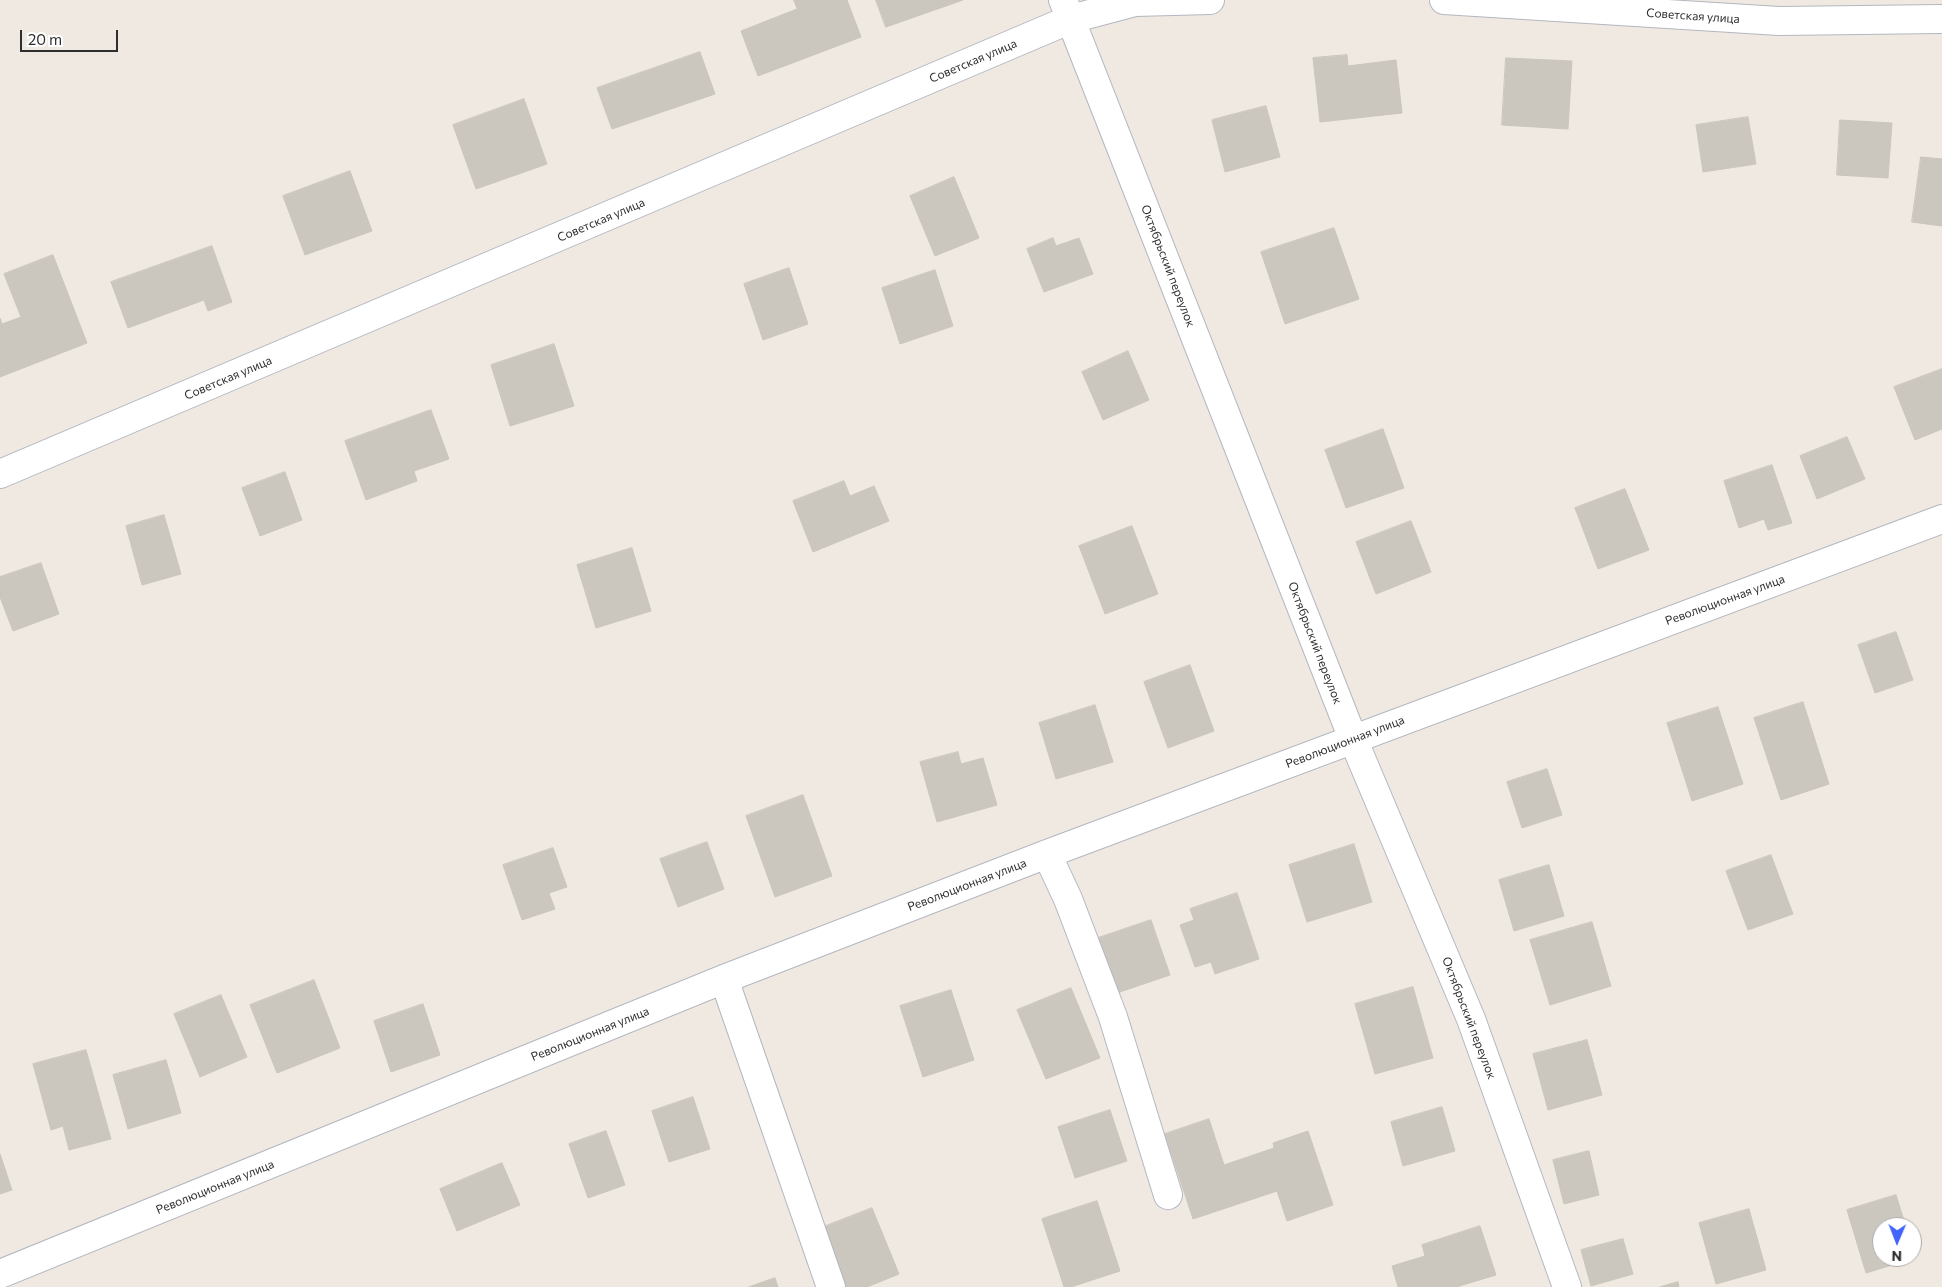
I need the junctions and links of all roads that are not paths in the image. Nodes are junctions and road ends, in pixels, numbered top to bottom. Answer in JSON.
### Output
{"nodes":[{"id":1,"x":1210,"y":0,"type":"edge"},
{"id":2,"x":1444,"y":0,"type":"edge"},
{"id":3,"x":1067,"y":10,"type":"edge"},
{"id":4,"x":1942,"y":19,"type":"edge"},
{"id":5,"x":0,"y":474,"type":"edge"},
{"id":6,"x":1942,"y":519,"type":"edge"},
{"id":7,"x":1352,"y":739,"type":"junction"},
{"id":8,"x":1047,"y":854,"type":"junction"},
{"id":9,"x":724,"y":979,"type":"junction"},
{"id":10,"x":1168,"y":1195,"type":"dead end"},
{"id":11,"x":0,"y":1274,"type":"edge"},
{"id":12,"x":831,"y":1287,"type":"edge"},
{"id":13,"x":1567,"y":1287,"type":"edge"}],
"edges":[{"from":1,"to":3,"type":"street","name":"Советская улица"},
{"from":2,"to":4,"type":"street","name":"Советская улица"},
{"from":3,"to":5,"type":"street","name":"Советская улица"},
{"from":3,"to":7,"type":"street","name":"Октябрьский переулок"},
{"from":6,"to":7,"type":"street","name":"Революционная улица"},
{"from":7,"to":8,"type":"street","name":"Революционная улица"},
{"from":7,"to":13,"type":"street","name":"Октябрьский переулок"},
{"from":8,"to":9,"type":"street","name":"Революционная улица"},
{"from":8,"to":10,"type":"street"},
{"from":9,"to":11,"type":"street","name":"Революционная улица"},
{"from":9,"to":12,"type":"street"}]}
